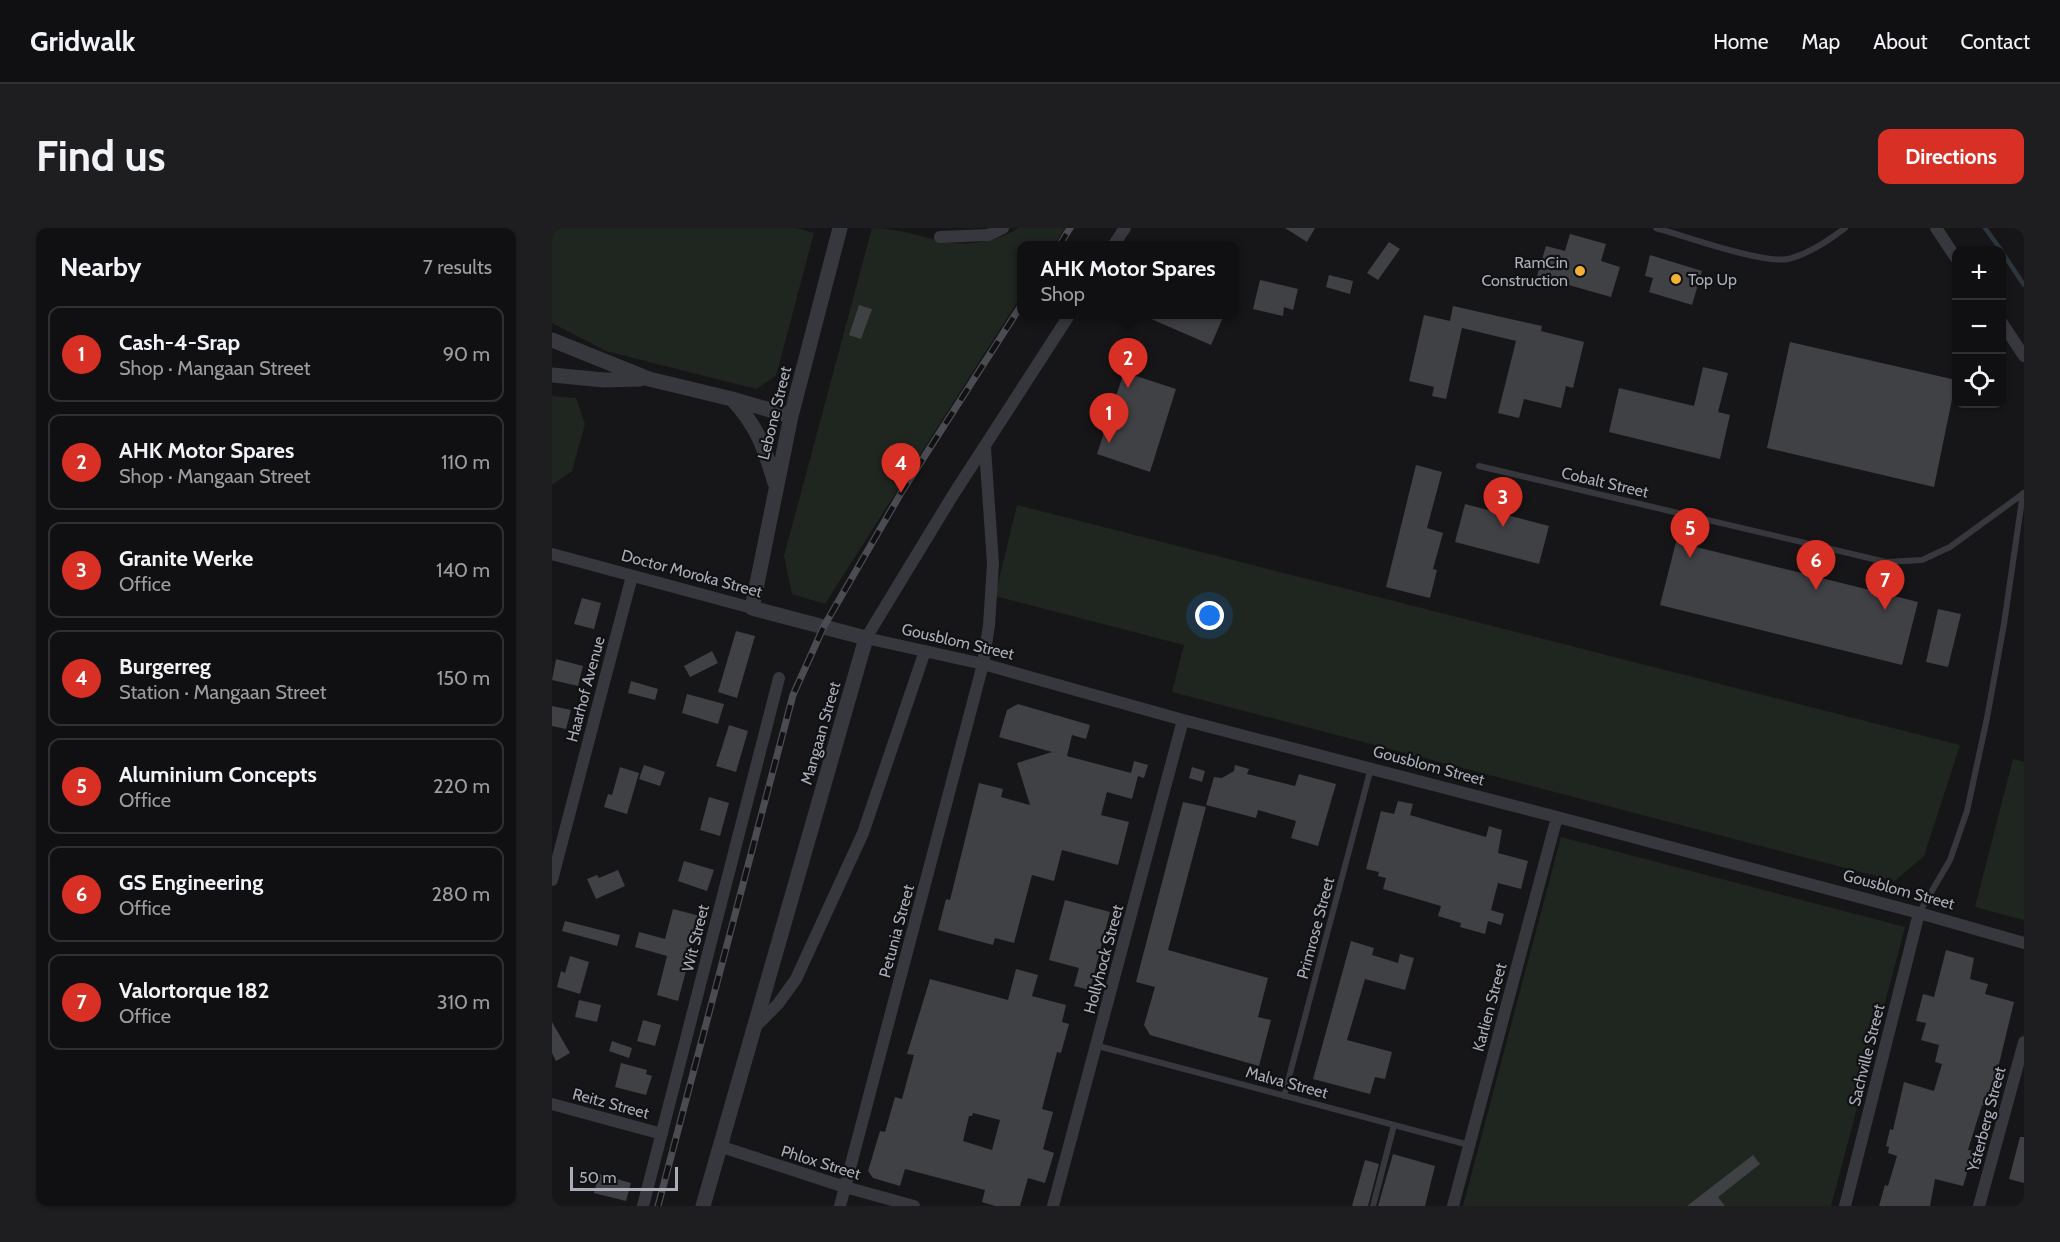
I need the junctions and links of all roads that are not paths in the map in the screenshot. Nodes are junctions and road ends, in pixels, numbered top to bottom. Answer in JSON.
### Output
{"nodes":[{"id":1,"x":840,"y":228,"type":"edge"},
{"id":2,"x":1003,"y":228,"type":"edge"},
{"id":3,"x":1125,"y":228,"type":"edge"},
{"id":4,"x":1656,"y":228,"type":"edge"},
{"id":5,"x":1845,"y":228,"type":"edge"},
{"id":6,"x":1936,"y":228,"type":"edge"},
{"id":7,"x":940,"y":237,"type":"dead end"},
{"id":8,"x":1116,"y":241,"type":"edge"},
{"id":9,"x":1952,"y":252,"type":"edge"},
{"id":10,"x":1067,"y":319,"type":"edge"},
{"id":11,"x":2006,"y":330,"type":"edge"},
{"id":12,"x":552,"y":340,"type":"edge"},
{"id":13,"x":2024,"y":356,"type":"edge"},
{"id":14,"x":552,"y":375,"type":"edge"},
{"id":15,"x":649,"y":379,"type":"junction"},
{"id":16,"x":732,"y":399,"type":"junction"},
{"id":17,"x":791,"y":416,"type":"junction"},
{"id":18,"x":985,"y":448,"type":"junction"},
{"id":19,"x":1479,"y":466,"type":"dead end"},
{"id":20,"x":776,"y":485,"type":"junction"},
{"id":21,"x":2024,"y":493,"type":"edge"},
{"id":22,"x":552,"y":554,"type":"edge"},
{"id":23,"x":632,"y":576,"type":"junction"},
{"id":24,"x":752,"y":608,"type":"junction"},
{"id":25,"x":824,"y":626,"type":"joint"},
{"id":26,"x":866,"y":638,"type":"junction"},
{"id":27,"x":925,"y":651,"type":"junction"},
{"id":28,"x":983,"y":664,"type":"junction"},
{"id":29,"x":778,"y":678,"type":"dead end"},
{"id":30,"x":1183,"y":720,"type":"junction"},
{"id":31,"x":1371,"y":768,"type":"junction"},
{"id":32,"x":1557,"y":817,"type":"junction"},
{"id":33,"x":552,"y":880,"type":"edge"},
{"id":34,"x":1919,"y":913,"type":"junction"},
{"id":35,"x":2024,"y":943,"type":"edge"},
{"id":36,"x":752,"y":1030,"type":"junction"},
{"id":37,"x":2024,"y":1042,"type":"edge"},
{"id":38,"x":1098,"y":1046,"type":"junction"},
{"id":39,"x":1284,"y":1095,"type":"junction"},
{"id":40,"x":552,"y":1104,"type":"edge"},
{"id":41,"x":1394,"y":1125,"type":"junction"},
{"id":42,"x":662,"y":1134,"type":"junction"},
{"id":43,"x":1469,"y":1145,"type":"junction"},
{"id":44,"x":719,"y":1146,"type":"junction"},
{"id":45,"x":845,"y":1187,"type":"junction"},
{"id":46,"x":643,"y":1206,"type":"edge"},
{"id":47,"x":703,"y":1206,"type":"edge"},
{"id":48,"x":840,"y":1206,"type":"edge"},
{"id":49,"x":914,"y":1206,"type":"edge"},
{"id":50,"x":1053,"y":1206,"type":"edge"},
{"id":51,"x":1373,"y":1206,"type":"edge"},
{"id":52,"x":1453,"y":1206,"type":"edge"},
{"id":53,"x":1845,"y":1206,"type":"edge"},
{"id":54,"x":1980,"y":1206,"type":"edge"}],
"edges":[{"from":1,"to":17,"type":"street","name":"Lebone Street"},
{"from":2,"to":7,"type":"street"},
{"from":3,"to":8,"type":"street"},
{"from":4,"to":5,"type":"lane"},
{"from":6,"to":9,"type":"street"},
{"from":10,"to":18,"type":"street","name":"Mangaan Street"},
{"from":11,"to":13,"type":"street"},
{"from":12,"to":15,"type":"street"},
{"from":14,"to":15,"type":"street"},
{"from":15,"to":16,"type":"street"},
{"from":16,"to":17,"type":"street"},
{"from":16,"to":20,"type":"street"},
{"from":17,"to":20,"type":"street","name":"Lebone Street"},
{"from":18,"to":26,"type":"street","name":"Mangaan Street"},
{"from":18,"to":28,"type":"street","name":"Petunia Street"},
{"from":19,"to":21,"type":"lane","name":"Cobalt Street"},
{"from":20,"to":24,"type":"street","name":"Lebone Street"},
{"from":21,"to":34,"type":"lane"},
{"from":22,"to":23,"type":"street","name":"Doctor Moroka Street"},
{"from":23,"to":24,"type":"street","name":"Doctor Moroka Street"},
{"from":23,"to":33,"type":"street","name":"Haarhof Avenue"},
{"from":24,"to":25,"type":"street","name":"Doctor Moroka Street"},
{"from":25,"to":26,"type":"street","name":"Gousblom Street"},
{"from":26,"to":27,"type":"street","name":"Gousblom Street"},
{"from":26,"to":36,"type":"street","name":"Mangaan Street"},
{"from":27,"to":28,"type":"street","name":"Gousblom Street"},
{"from":27,"to":36,"type":"street"},
{"from":28,"to":30,"type":"street","name":"Gousblom Street"},
{"from":28,"to":45,"type":"street","name":"Petunia Street"},
{"from":29,"to":42,"type":"street","name":"Wit Street"},
{"from":30,"to":31,"type":"street","name":"Gousblom Street"},
{"from":30,"to":38,"type":"street","name":"Hollyhock Street"},
{"from":31,"to":32,"type":"street","name":"Gousblom Street"},
{"from":31,"to":39,"type":"lane","name":"Primrose Street"},
{"from":32,"to":34,"type":"street","name":"Gousblom Street"},
{"from":32,"to":43,"type":"street","name":"Karlien Street"},
{"from":34,"to":35,"type":"street","name":"Gousblom Street"},
{"from":34,"to":53,"type":"street","name":"Sachville Street"},
{"from":36,"to":44,"type":"street","name":"Mangaan Street"},
{"from":37,"to":54,"type":"street","name":"Ysterberg Street"},
{"from":38,"to":39,"type":"lane","name":"Malva Street"},
{"from":38,"to":50,"type":"street","name":"Hollyhock Street"},
{"from":39,"to":41,"type":"lane","name":"Malva Street"},
{"from":40,"to":42,"type":"street","name":"Reitz Street"},
{"from":41,"to":43,"type":"lane","name":"Malva Street"},
{"from":41,"to":51,"type":"lane"},
{"from":42,"to":46,"type":"street","name":"Wit Street"},
{"from":43,"to":52,"type":"street","name":"Karlien Street"},
{"from":44,"to":45,"type":"street","name":"Phlox Street"},
{"from":44,"to":47,"type":"street","name":"Mangaan Street"},
{"from":45,"to":48,"type":"street","name":"Petunia Street"},
{"from":45,"to":49,"type":"street","name":"Phlox Street"}]}
